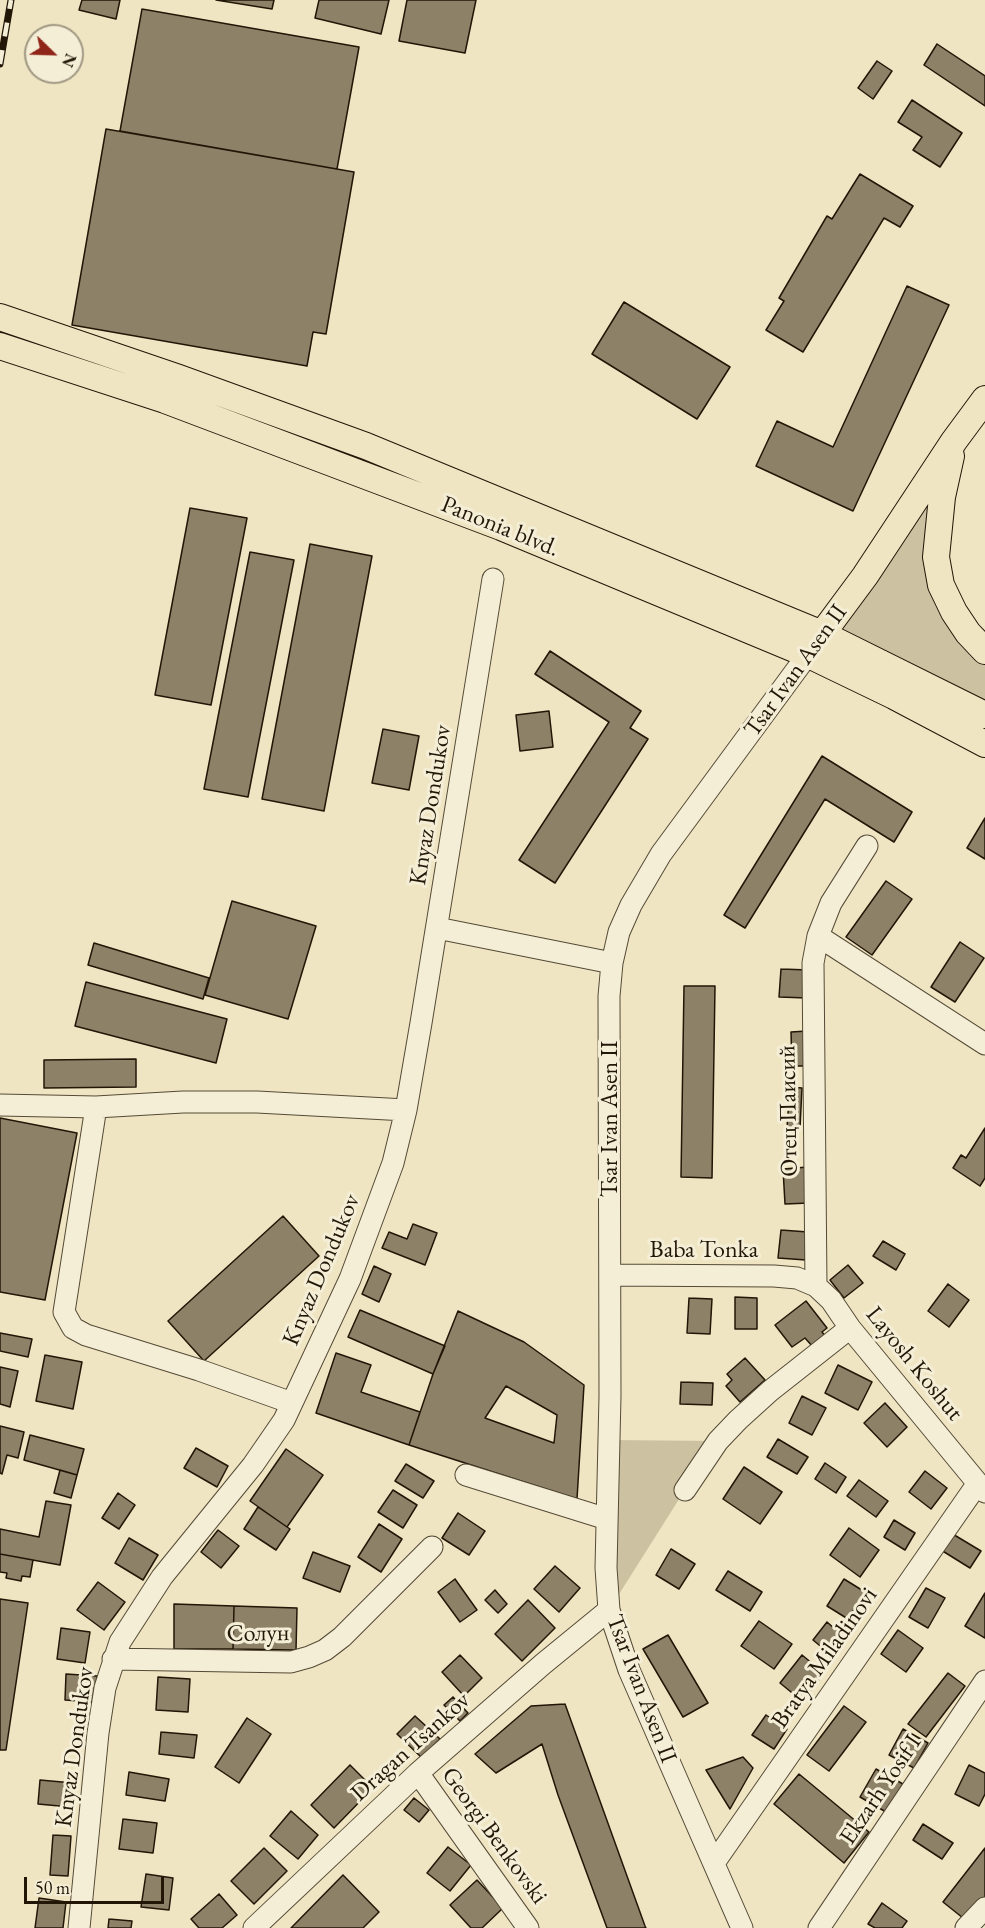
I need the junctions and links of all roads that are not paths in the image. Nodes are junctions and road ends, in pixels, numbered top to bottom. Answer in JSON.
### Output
{"nodes":[{"id":1,"x":0,"y":317,"type":"edge"},
{"id":2,"x":0,"y":346,"type":"edge"},
{"id":3,"x":985,"y":399,"type":"edge"},
{"id":4,"x":954,"y":441,"type":"junction"},
{"id":5,"x":493,"y":579,"type":"dead end"},
{"id":6,"x":773,"y":626,"type":"junction"},
{"id":7,"x":816,"y":644,"type":"junction"},
{"id":8,"x":985,"y":651,"type":"edge"},
{"id":9,"x":985,"y":715,"type":"edge"},
{"id":10,"x":985,"y":744,"type":"edge"},
{"id":11,"x":867,"y":846,"type":"dead end"},
{"id":12,"x":437,"y":928,"type":"junction"},
{"id":13,"x":818,"y":936,"type":"junction"},
{"id":14,"x":612,"y":963,"type":"junction"},
{"id":15,"x":985,"y":1044,"type":"edge"},
{"id":16,"x":0,"y":1105,"type":"edge"},
{"id":17,"x":96,"y":1107,"type":"junction"},
{"id":18,"x":406,"y":1110,"type":"junction"},
{"id":19,"x":610,"y":1275,"type":"junction"},
{"id":20,"x":807,"y":1282,"type":"junction"},
{"id":21,"x":850,"y":1328,"type":"junction"},
{"id":22,"x":292,"y":1403,"type":"junction"},
{"id":23,"x":466,"y":1475,"type":"dead end"},
{"id":24,"x":981,"y":1487,"type":"edge"},
{"id":25,"x":685,"y":1490,"type":"dead end"},
{"id":26,"x":607,"y":1519,"type":"junction"},
{"id":27,"x":432,"y":1547,"type":"dead end"},
{"id":28,"x":609,"y":1610,"type":"junction"},
{"id":29,"x":113,"y":1659,"type":"junction"},
{"id":30,"x":985,"y":1681,"type":"edge"},
{"id":31,"x":418,"y":1773,"type":"junction"},
{"id":32,"x":714,"y":1863,"type":"junction"},
{"id":33,"x":985,"y":1908,"type":"edge"},
{"id":34,"x":79,"y":1928,"type":"edge"},
{"id":35,"x":254,"y":1928,"type":"edge"},
{"id":36,"x":528,"y":1928,"type":"edge"},
{"id":37,"x":742,"y":1928,"type":"edge"},
{"id":38,"x":819,"y":1928,"type":"edge"},
{"id":39,"x":966,"y":1928,"type":"edge"}],
"edges":[{"from":1,"to":6,"type":"main road","name":"Panonia blvd."},
{"from":2,"to":6,"type":"main road","name":"Panonia blvd."},
{"from":3,"to":4,"type":"main road","name":"Tsar Ivan Asen II"},
{"from":4,"to":7,"type":"main road","name":"Tsar Ivan Asen II"},
{"from":4,"to":8,"type":"main road"},
{"from":5,"to":12,"type":"street","name":"Knyaz Dondukov"},
{"from":6,"to":7,"type":"main road","name":"Panonia blvd."},
{"from":7,"to":9,"type":"main road","name":"Panonia blvd."},
{"from":7,"to":10,"type":"main road","name":"Panonia blvd."},
{"from":7,"to":14,"type":"street","name":"Tsar Ivan Asen II"},
{"from":11,"to":13,"type":"street","name":"Отец Паисий"},
{"from":12,"to":14,"type":"street"},
{"from":12,"to":18,"type":"street","name":"Knyaz Dondukov"},
{"from":13,"to":15,"type":"street"},
{"from":13,"to":20,"type":"street","name":"Отец Паисий"},
{"from":14,"to":19,"type":"street","name":"Tsar Ivan Asen II"},
{"from":16,"to":17,"type":"street"},
{"from":17,"to":18,"type":"street"},
{"from":17,"to":22,"type":"street"},
{"from":18,"to":22,"type":"street","name":"Knyaz Dondukov"},
{"from":19,"to":20,"type":"street","name":"Baba Tonka"},
{"from":19,"to":26,"type":"street","name":"Tsar Ivan Asen II"},
{"from":20,"to":21,"type":"street","name":"Layosh Koshut"},
{"from":21,"to":24,"type":"street","name":"Layosh Koshut"},
{"from":21,"to":25,"type":"street"},
{"from":22,"to":29,"type":"street","name":"Knyaz Dondukov"},
{"from":23,"to":26,"type":"street"},
{"from":24,"to":32,"type":"street","name":"Bratya Miladinovi"},
{"from":26,"to":28,"type":"street","name":"Tsar Ivan Asen II"},
{"from":27,"to":29,"type":"street","name":"Солун"},
{"from":28,"to":31,"type":"street","name":"Dragan Tsankov"},
{"from":28,"to":32,"type":"street","name":"Tsar Ivan Asen II"},
{"from":29,"to":34,"type":"street","name":"Knyaz Dondukov"},
{"from":30,"to":38,"type":"street","name":"Ekzarh Yosif I"},
{"from":31,"to":35,"type":"street","name":"Dragan Tsankov"},
{"from":31,"to":36,"type":"street","name":"Georgi Benkovski"},
{"from":32,"to":37,"type":"street","name":"Tsar Ivan Asen II"},
{"from":33,"to":39,"type":"street"}]}
